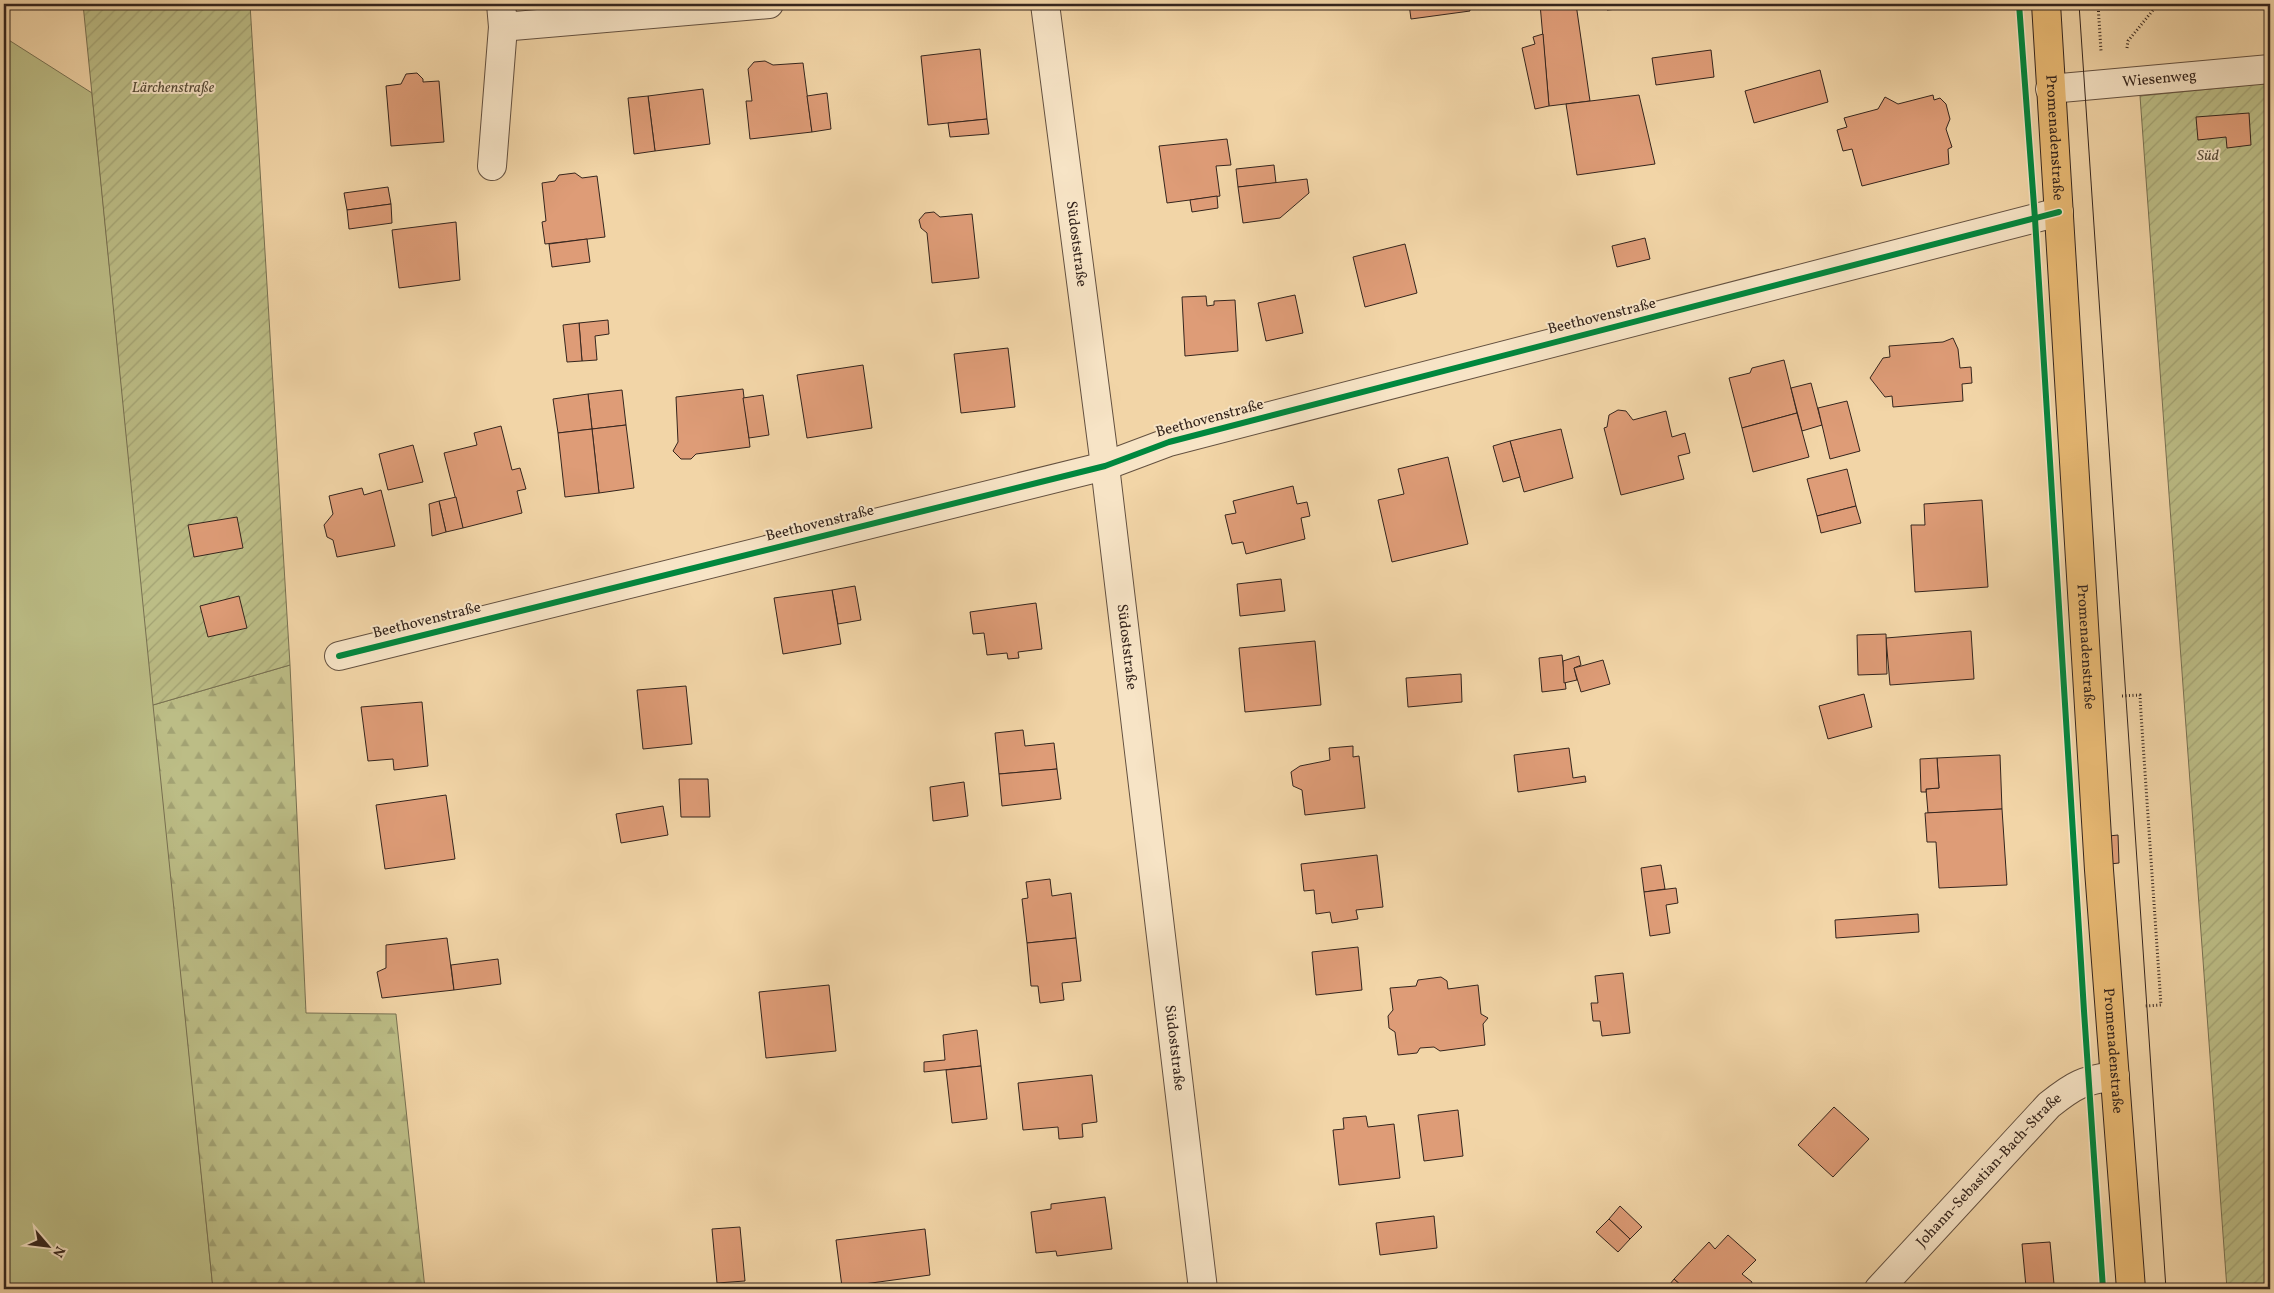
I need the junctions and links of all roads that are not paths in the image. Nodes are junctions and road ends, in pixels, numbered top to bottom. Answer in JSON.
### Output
{"nodes":[{"id":1,"x":769,"y":4,"type":"edge"},
{"id":2,"x":1045,"y":4,"type":"edge"},
{"id":3,"x":2046,"y":4,"type":"edge"},
{"id":4,"x":502,"y":15,"type":"edge"},
{"id":5,"x":2270,"y":69,"type":"edge"},
{"id":6,"x":2050,"y":88,"type":"junction"},
{"id":7,"x":492,"y":166,"type":"dead end"},
{"id":8,"x":2059,"y":212,"type":"junction"},
{"id":9,"x":1105,"y":466,"type":"junction"},
{"id":10,"x":339,"y":656,"type":"dead end"},
{"id":11,"x":2115,"y":1076,"type":"junction"},
{"id":12,"x":1203,"y":1289,"type":"edge"},
{"id":13,"x":1879,"y":1289,"type":"edge"},
{"id":14,"x":2131,"y":1289,"type":"edge"}],
"edges":[{"from":1,"to":4,"type":"street"},
{"from":2,"to":9,"type":"street","name":"Südoststraße"},
{"from":3,"to":6,"type":"main road","name":"Promenadenstraße"},
{"from":4,"to":7,"type":"street"},
{"from":5,"to":6,"type":"street","name":"Wiesenweg"},
{"from":6,"to":8,"type":"main road","name":"Promenadenstraße"},
{"from":8,"to":9,"type":"street","name":"Beethovenstraße"},
{"from":8,"to":11,"type":"main road","name":"Promenadenstraße"},
{"from":9,"to":10,"type":"street","name":"Beethovenstraße"},
{"from":9,"to":12,"type":"street","name":"Südoststraße"},
{"from":11,"to":13,"type":"street","name":"Johann-Sebastian-Bach-Straße"},
{"from":11,"to":14,"type":"main road","name":"Promenadenstraße"}]}
